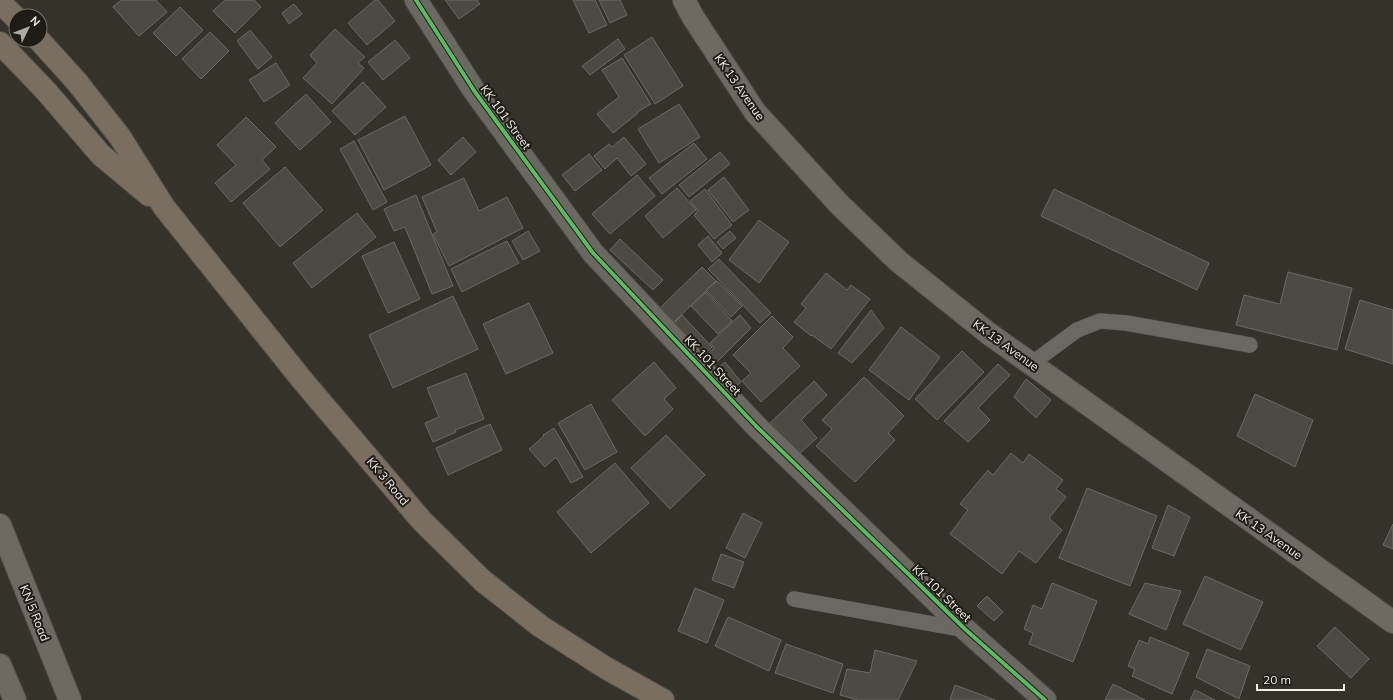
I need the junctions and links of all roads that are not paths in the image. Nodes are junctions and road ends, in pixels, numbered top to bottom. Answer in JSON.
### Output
{"nodes":[{"id":1,"x":416,"y":0,"type":"edge"},
{"id":2,"x":684,"y":0,"type":"edge"},
{"id":3,"x":0,"y":2,"type":"edge"},
{"id":4,"x":8,"y":10,"type":"edge"},
{"id":5,"x":0,"y":43,"type":"edge"},
{"id":6,"x":46,"y":48,"type":"edge"},
{"id":7,"x":164,"y":207,"type":"junction"},
{"id":8,"x":1250,"y":345,"type":"dead end"},
{"id":9,"x":1031,"y":364,"type":"junction"},
{"id":10,"x":0,"y":525,"type":"edge"},
{"id":11,"x":794,"y":599,"type":"dead end"},
{"id":12,"x":1393,"y":622,"type":"edge"},
{"id":13,"x":966,"y":630,"type":"junction"},
{"id":14,"x":0,"y":665,"type":"edge"},
{"id":15,"x":15,"y":700,"type":"edge"},
{"id":16,"x":70,"y":700,"type":"edge"},
{"id":17,"x":663,"y":700,"type":"edge"},
{"id":18,"x":1045,"y":700,"type":"edge"}],
"edges":[{"from":1,"to":13,"type":"street","name":"KK 101 Street"},
{"from":2,"to":9,"type":"main road","name":"KK 13 Avenue"},
{"from":3,"to":4,"type":"highway"},
{"from":5,"to":7,"type":"highway"},
{"from":6,"to":7,"type":"highway"},
{"from":7,"to":17,"type":"highway","name":"KK 3 Road"},
{"from":8,"to":9,"type":"lane"},
{"from":9,"to":12,"type":"main road","name":"KK 13 Avenue"},
{"from":10,"to":16,"type":"main road","name":"KN 5 Road"},
{"from":11,"to":13,"type":"lane"},
{"from":13,"to":18,"type":"street","name":"KK 101 Street"},
{"from":14,"to":15,"type":"main road"}]}
